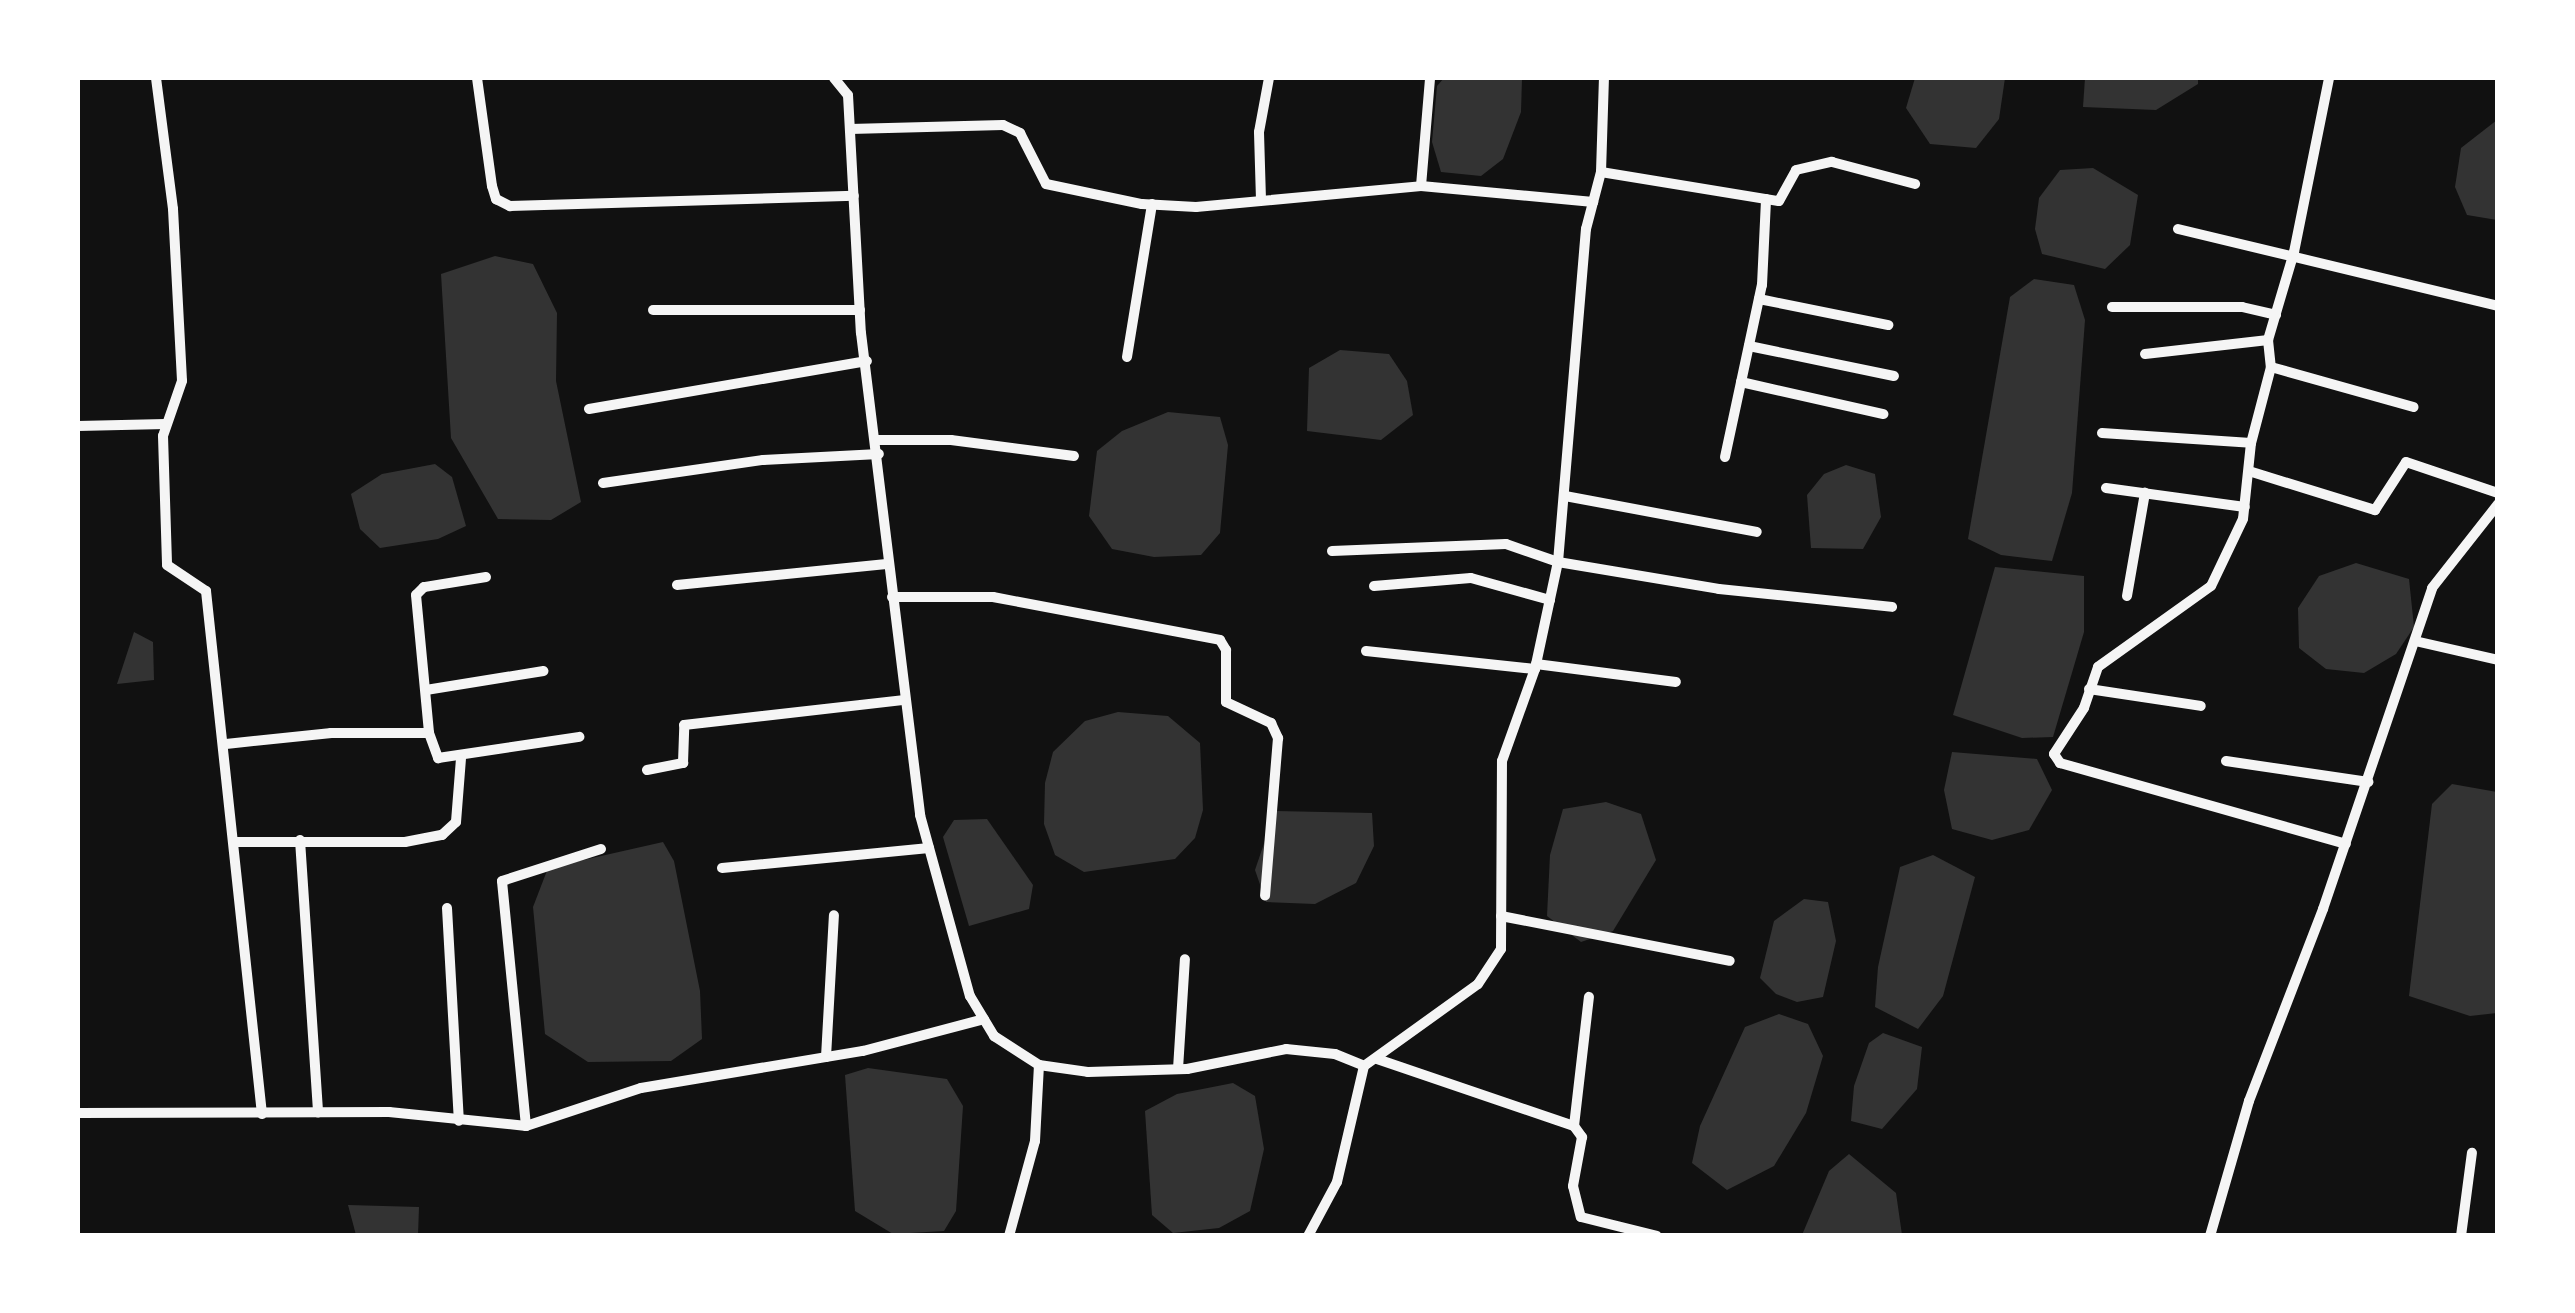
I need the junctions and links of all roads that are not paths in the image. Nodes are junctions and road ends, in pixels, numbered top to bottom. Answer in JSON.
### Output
{"nodes":[{"id":1,"x":156,"y":78,"type":"edge"},
{"id":2,"x":476,"y":78,"type":"edge"},
{"id":3,"x":834,"y":78,"type":"edge"},
{"id":4,"x":1269,"y":78,"type":"edge"},
{"id":5,"x":1430,"y":78,"type":"edge"},
{"id":6,"x":1604,"y":78,"type":"edge"},
{"id":7,"x":2329,"y":78,"type":"edge"},
{"id":8,"x":850,"y":130,"type":"junction"},
{"id":9,"x":1601,"y":172,"type":"junction"},
{"id":10,"x":1915,"y":184,"type":"dead end"},
{"id":11,"x":1421,"y":186,"type":"junction"},
{"id":12,"x":854,"y":196,"type":"junction"},
{"id":13,"x":1766,"y":198,"type":"junction"},
{"id":14,"x":1261,"y":200,"type":"junction"},
{"id":15,"x":1593,"y":202,"type":"junction"},
{"id":16,"x":1152,"y":204,"type":"junction"},
{"id":17,"x":2178,"y":229,"type":"dead end"},
{"id":18,"x":2294,"y":252,"type":"junction"},
{"id":19,"x":1759,"y":300,"type":"junction"},
{"id":20,"x":2498,"y":306,"type":"edge"},
{"id":21,"x":2112,"y":307,"type":"dead end"},
{"id":22,"x":653,"y":310,"type":"dead end"},
{"id":23,"x":860,"y":310,"type":"junction"},
{"id":24,"x":2276,"y":315,"type":"junction"},
{"id":25,"x":1888,"y":326,"type":"dead end"},
{"id":26,"x":2268,"y":340,"type":"junction"},
{"id":27,"x":1749,"y":346,"type":"junction"},
{"id":28,"x":2145,"y":354,"type":"dead end"},
{"id":29,"x":1127,"y":358,"type":"dead end"},
{"id":30,"x":867,"y":361,"type":"junction"},
{"id":31,"x":2270,"y":367,"type":"junction"},
{"id":32,"x":1894,"y":376,"type":"dead end"},
{"id":33,"x":1741,"y":382,"type":"junction"},
{"id":34,"x":2413,"y":407,"type":"dead end"},
{"id":35,"x":589,"y":410,"type":"dead end"},
{"id":36,"x":1883,"y":414,"type":"dead end"},
{"id":37,"x":165,"y":424,"type":"junction"},
{"id":38,"x":78,"y":426,"type":"edge"},
{"id":39,"x":2102,"y":434,"type":"dead end"},
{"id":40,"x":878,"y":440,"type":"junction"},
{"id":41,"x":2252,"y":443,"type":"junction"},
{"id":42,"x":879,"y":454,"type":"junction"},
{"id":43,"x":1074,"y":456,"type":"dead end"},
{"id":44,"x":1725,"y":456,"type":"dead end"},
{"id":45,"x":2252,"y":472,"type":"junction"},
{"id":46,"x":602,"y":483,"type":"dead end"},
{"id":47,"x":2106,"y":488,"type":"dead end"},
{"id":48,"x":2144,"y":493,"type":"junction"},
{"id":49,"x":2498,"y":493,"type":"edge"},
{"id":50,"x":1565,"y":496,"type":"junction"},
{"id":51,"x":2498,"y":504,"type":"edge"},
{"id":52,"x":2245,"y":506,"type":"junction"},
{"id":53,"x":1757,"y":532,"type":"dead end"},
{"id":54,"x":1332,"y":551,"type":"dead end"},
{"id":55,"x":1558,"y":562,"type":"junction"},
{"id":56,"x":889,"y":564,"type":"junction"},
{"id":57,"x":486,"y":577,"type":"dead end"},
{"id":58,"x":677,"y":584,"type":"dead end"},
{"id":59,"x":1374,"y":586,"type":"dead end"},
{"id":60,"x":2127,"y":596,"type":"dead end"},
{"id":61,"x":892,"y":597,"type":"junction"},
{"id":62,"x":1550,"y":600,"type":"junction"},
{"id":63,"x":1892,"y":607,"type":"dead end"},
{"id":64,"x":2415,"y":641,"type":"junction"},
{"id":65,"x":1366,"y":651,"type":"dead end"},
{"id":66,"x":2498,"y":660,"type":"edge"},
{"id":67,"x":1536,"y":667,"type":"junction"},
{"id":68,"x":543,"y":671,"type":"dead end"},
{"id":69,"x":1676,"y":682,"type":"dead end"},
{"id":70,"x":2089,"y":689,"type":"junction"},
{"id":71,"x":426,"y":690,"type":"junction"},
{"id":72,"x":903,"y":700,"type":"junction"},
{"id":73,"x":2202,"y":706,"type":"dead end"},
{"id":74,"x":428,"y":733,"type":"junction"},
{"id":75,"x":579,"y":737,"type":"dead end"},
{"id":76,"x":226,"y":744,"type":"junction"},
{"id":77,"x":461,"y":759,"type":"junction"},
{"id":78,"x":2226,"y":761,"type":"dead end"},
{"id":79,"x":647,"y":770,"type":"dead end"},
{"id":80,"x":2368,"y":782,"type":"junction"},
{"id":81,"x":300,"y":840,"type":"junction"},
{"id":82,"x":236,"y":842,"type":"junction"},
{"id":83,"x":2346,"y":844,"type":"junction"},
{"id":84,"x":929,"y":848,"type":"junction"},
{"id":85,"x":602,"y":849,"type":"dead end"},
{"id":86,"x":722,"y":868,"type":"dead end"},
{"id":87,"x":1265,"y":896,"type":"dead end"},
{"id":88,"x":447,"y":908,"type":"dead end"},
{"id":89,"x":834,"y":915,"type":"dead end"},
{"id":90,"x":1501,"y":916,"type":"junction"},
{"id":91,"x":1185,"y":959,"type":"dead end"},
{"id":92,"x":1730,"y":961,"type":"dead end"},
{"id":93,"x":1588,"y":997,"type":"dead end"},
{"id":94,"x":984,"y":1019,"type":"junction"},
{"id":95,"x":826,"y":1057,"type":"junction"},
{"id":96,"x":1377,"y":1059,"type":"junction"},
{"id":97,"x":1039,"y":1064,"type":"junction"},
{"id":98,"x":1364,"y":1066,"type":"junction"},
{"id":99,"x":1178,"y":1070,"type":"junction"},
{"id":100,"x":318,"y":1112,"type":"junction"},
{"id":101,"x":78,"y":1113,"type":"edge"},
{"id":102,"x":262,"y":1114,"type":"junction"},
{"id":103,"x":459,"y":1121,"type":"junction"},
{"id":104,"x":526,"y":1126,"type":"junction"},
{"id":105,"x":1574,"y":1126,"type":"junction"},
{"id":106,"x":2472,"y":1153,"type":"dead end"},
{"id":107,"x":1009,"y":1236,"type":"edge"},
{"id":108,"x":1308,"y":1236,"type":"edge"},
{"id":109,"x":1657,"y":1236,"type":"edge"},
{"id":110,"x":2210,"y":1236,"type":"edge"},
{"id":111,"x":2461,"y":1236,"type":"edge"}],
"edges":[{"from":1,"to":37,"type":"street"},
{"from":2,"to":12,"type":"street"},
{"from":3,"to":8,"type":"street"},
{"from":4,"to":14,"type":"street"},
{"from":5,"to":11,"type":"street"},
{"from":6,"to":9,"type":"street"},
{"from":7,"to":18,"type":"street"},
{"from":8,"to":12,"type":"street"},
{"from":8,"to":16,"type":"street"},
{"from":9,"to":13,"type":"street"},
{"from":9,"to":15,"type":"street"},
{"from":10,"to":13,"type":"street"},
{"from":11,"to":14,"type":"street"},
{"from":11,"to":15,"type":"street"},
{"from":12,"to":23,"type":"street"},
{"from":13,"to":19,"type":"street"},
{"from":14,"to":16,"type":"street"},
{"from":15,"to":50,"type":"street"},
{"from":16,"to":29,"type":"street"},
{"from":17,"to":18,"type":"street"},
{"from":18,"to":20,"type":"street"},
{"from":18,"to":24,"type":"street"},
{"from":19,"to":25,"type":"street"},
{"from":19,"to":27,"type":"street"},
{"from":21,"to":24,"type":"street"},
{"from":22,"to":23,"type":"street"},
{"from":23,"to":30,"type":"street"},
{"from":24,"to":26,"type":"street"},
{"from":26,"to":28,"type":"street"},
{"from":26,"to":31,"type":"street"},
{"from":27,"to":32,"type":"street"},
{"from":27,"to":33,"type":"street"},
{"from":30,"to":35,"type":"street"},
{"from":30,"to":40,"type":"street"},
{"from":31,"to":34,"type":"street"},
{"from":31,"to":41,"type":"street"},
{"from":33,"to":36,"type":"street"},
{"from":33,"to":44,"type":"street"},
{"from":37,"to":38,"type":"street"},
{"from":37,"to":76,"type":"street"},
{"from":39,"to":41,"type":"street"},
{"from":40,"to":42,"type":"street"},
{"from":40,"to":43,"type":"street"},
{"from":41,"to":45,"type":"street"},
{"from":42,"to":46,"type":"street"},
{"from":42,"to":56,"type":"street"},
{"from":45,"to":49,"type":"street"},
{"from":45,"to":52,"type":"street"},
{"from":47,"to":48,"type":"street"},
{"from":48,"to":52,"type":"street"},
{"from":48,"to":60,"type":"street"},
{"from":50,"to":53,"type":"street"},
{"from":50,"to":55,"type":"street"},
{"from":51,"to":64,"type":"street"},
{"from":52,"to":70,"type":"street"},
{"from":54,"to":55,"type":"street"},
{"from":55,"to":62,"type":"street"},
{"from":55,"to":63,"type":"street"},
{"from":56,"to":58,"type":"street"},
{"from":56,"to":61,"type":"street"},
{"from":57,"to":71,"type":"street"},
{"from":59,"to":62,"type":"street"},
{"from":61,"to":72,"type":"street"},
{"from":61,"to":87,"type":"street"},
{"from":62,"to":67,"type":"street"},
{"from":64,"to":66,"type":"street"},
{"from":64,"to":80,"type":"street"},
{"from":65,"to":67,"type":"street"},
{"from":67,"to":69,"type":"street"},
{"from":67,"to":90,"type":"street"},
{"from":68,"to":71,"type":"street"},
{"from":70,"to":73,"type":"street"},
{"from":70,"to":83,"type":"street"},
{"from":71,"to":74,"type":"street"},
{"from":72,"to":79,"type":"street"},
{"from":72,"to":84,"type":"street"},
{"from":74,"to":76,"type":"street"},
{"from":74,"to":77,"type":"street"},
{"from":75,"to":77,"type":"street"},
{"from":76,"to":82,"type":"street"},
{"from":77,"to":81,"type":"street"},
{"from":78,"to":80,"type":"street"},
{"from":80,"to":83,"type":"street"},
{"from":81,"to":82,"type":"street"},
{"from":81,"to":100,"type":"street"},
{"from":82,"to":102,"type":"street"},
{"from":83,"to":110,"type":"street"},
{"from":84,"to":86,"type":"street"},
{"from":84,"to":94,"type":"street"},
{"from":85,"to":104,"type":"street"},
{"from":88,"to":103,"type":"street"},
{"from":89,"to":95,"type":"street"},
{"from":90,"to":92,"type":"street"},
{"from":90,"to":96,"type":"street"},
{"from":91,"to":99,"type":"street"},
{"from":93,"to":105,"type":"street"},
{"from":94,"to":95,"type":"street"},
{"from":94,"to":97,"type":"street"},
{"from":95,"to":104,"type":"street"},
{"from":96,"to":98,"type":"street"},
{"from":96,"to":105,"type":"street"},
{"from":97,"to":99,"type":"street"},
{"from":97,"to":107,"type":"street"},
{"from":98,"to":99,"type":"street"},
{"from":98,"to":108,"type":"street"},
{"from":100,"to":102,"type":"street"},
{"from":100,"to":103,"type":"street"},
{"from":101,"to":102,"type":"street"},
{"from":103,"to":104,"type":"street"},
{"from":105,"to":109,"type":"street"},
{"from":106,"to":111,"type":"street"}]}
